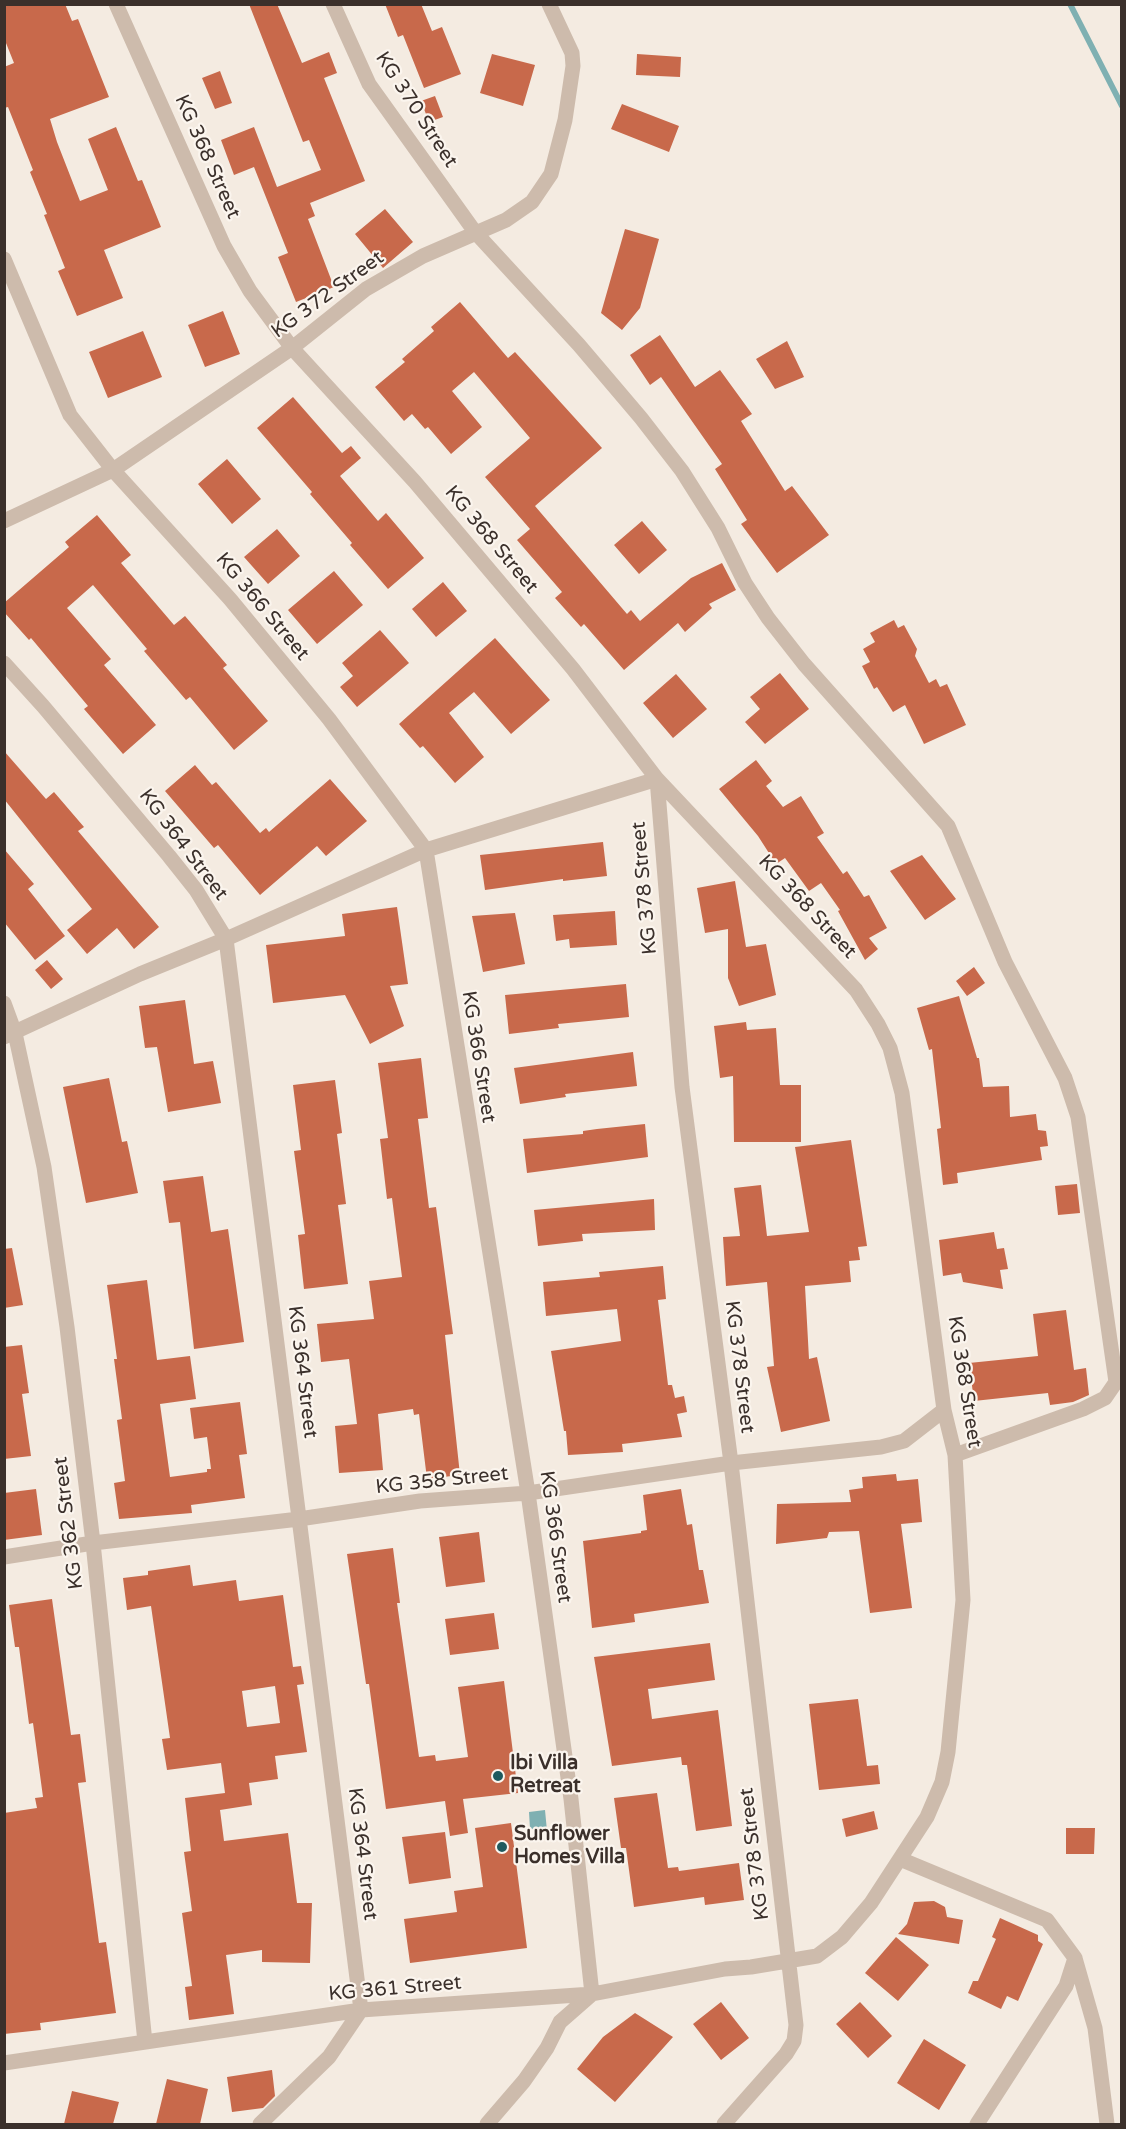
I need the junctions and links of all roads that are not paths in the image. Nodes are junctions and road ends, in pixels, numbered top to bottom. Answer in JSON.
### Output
{"nodes":[{"id":1,"x":116,"y":4,"type":"edge"},
{"id":2,"x":333,"y":4,"type":"edge"},
{"id":3,"x":549,"y":4,"type":"edge"},
{"id":4,"x":475,"y":232,"type":"junction"},
{"id":5,"x":4,"y":259,"type":"edge"},
{"id":6,"x":292,"y":348,"type":"junction"},
{"id":7,"x":113,"y":470,"type":"junction"},
{"id":8,"x":4,"y":521,"type":"edge"},
{"id":9,"x":4,"y":663,"type":"edge"},
{"id":10,"x":657,"y":779,"type":"junction"},
{"id":11,"x":426,"y":850,"type":"junction"},
{"id":12,"x":226,"y":939,"type":"junction"},
{"id":13,"x":4,"y":1004,"type":"edge"},
{"id":14,"x":10,"y":1035,"type":"edge"},
{"id":15,"x":945,"y":1410,"type":"junction"},
{"id":16,"x":955,"y":1455,"type":"junction"},
{"id":17,"x":731,"y":1463,"type":"junction"},
{"id":18,"x":528,"y":1493,"type":"junction"},
{"id":19,"x":299,"y":1519,"type":"junction"},
{"id":20,"x":93,"y":1543,"type":"junction"},
{"id":21,"x":4,"y":1557,"type":"edge"},
{"id":22,"x":900,"y":1859,"type":"junction"},
{"id":23,"x":1075,"y":1958,"type":"junction"},
{"id":24,"x":788,"y":1959,"type":"junction"},
{"id":25,"x":592,"y":1994,"type":"junction"},
{"id":26,"x":361,"y":2010,"type":"junction"},
{"id":27,"x":145,"y":2042,"type":"junction"},
{"id":28,"x":4,"y":2063,"type":"edge"},
{"id":29,"x":260,"y":2124,"type":"edge"},
{"id":30,"x":488,"y":2124,"type":"edge"},
{"id":31,"x":724,"y":2124,"type":"edge"},
{"id":32,"x":977,"y":2124,"type":"edge"},
{"id":33,"x":1107,"y":2124,"type":"edge"}],
"edges":[{"from":1,"to":6,"type":"street","name":"KG 368 Street"},
{"from":2,"to":4,"type":"street","name":"KG 370 Street"},
{"from":3,"to":4,"type":"street","name":"KG 372 Street"},
{"from":4,"to":6,"type":"street","name":"KG 372 Street"},
{"from":4,"to":16,"type":"street","name":"KG 370 Street"},
{"from":5,"to":7,"type":"street","name":"KG 366 Street"},
{"from":6,"to":7,"type":"street","name":"KG 372 Street"},
{"from":6,"to":10,"type":"street","name":"KG 368 Street"},
{"from":7,"to":8,"type":"street","name":"KG 372 Street"},
{"from":7,"to":11,"type":"street","name":"KG 366 Street"},
{"from":9,"to":12,"type":"street","name":"KG 364 Street"},
{"from":10,"to":11,"type":"street"},
{"from":10,"to":15,"type":"street","name":"KG 368 Street"},
{"from":10,"to":17,"type":"street","name":"KG 378 Street"},
{"from":11,"to":12,"type":"street"},
{"from":11,"to":18,"type":"street","name":"KG 366 Street"},
{"from":12,"to":14,"type":"street"},
{"from":12,"to":19,"type":"street","name":"KG 364 Street"},
{"from":13,"to":14,"type":"street","name":"KG 362 Street"},
{"from":14,"to":20,"type":"street","name":"KG 362 Street"},
{"from":15,"to":16,"type":"street","name":"KG 368 Street"},
{"from":15,"to":17,"type":"street","name":"KG 358 Street"},
{"from":16,"to":22,"type":"street","name":"KG 368 Street"},
{"from":17,"to":18,"type":"street","name":"KG 358 Street"},
{"from":17,"to":24,"type":"street","name":"KG 378 Street"},
{"from":18,"to":19,"type":"street","name":"KG 358 Street"},
{"from":18,"to":25,"type":"street","name":"KG 366 Street"},
{"from":19,"to":20,"type":"street","name":"KG 358 Street"},
{"from":19,"to":26,"type":"street","name":"KG 364 Street"},
{"from":20,"to":21,"type":"street","name":"KG 358 Street"},
{"from":20,"to":27,"type":"street","name":"KG 362 Street"},
{"from":22,"to":23,"type":"street"},
{"from":22,"to":24,"type":"street","name":"KG 368 Street"},
{"from":23,"to":32,"type":"street"},
{"from":23,"to":33,"type":"street"},
{"from":24,"to":25,"type":"street","name":"KG 361 Street"},
{"from":24,"to":31,"type":"street","name":"KG 378 Street"},
{"from":25,"to":26,"type":"street","name":"KG 361 Street"},
{"from":25,"to":30,"type":"street"},
{"from":26,"to":27,"type":"street","name":"KG 361 Street"},
{"from":26,"to":29,"type":"street"},
{"from":27,"to":28,"type":"street","name":"KG 361 Street"}]}
